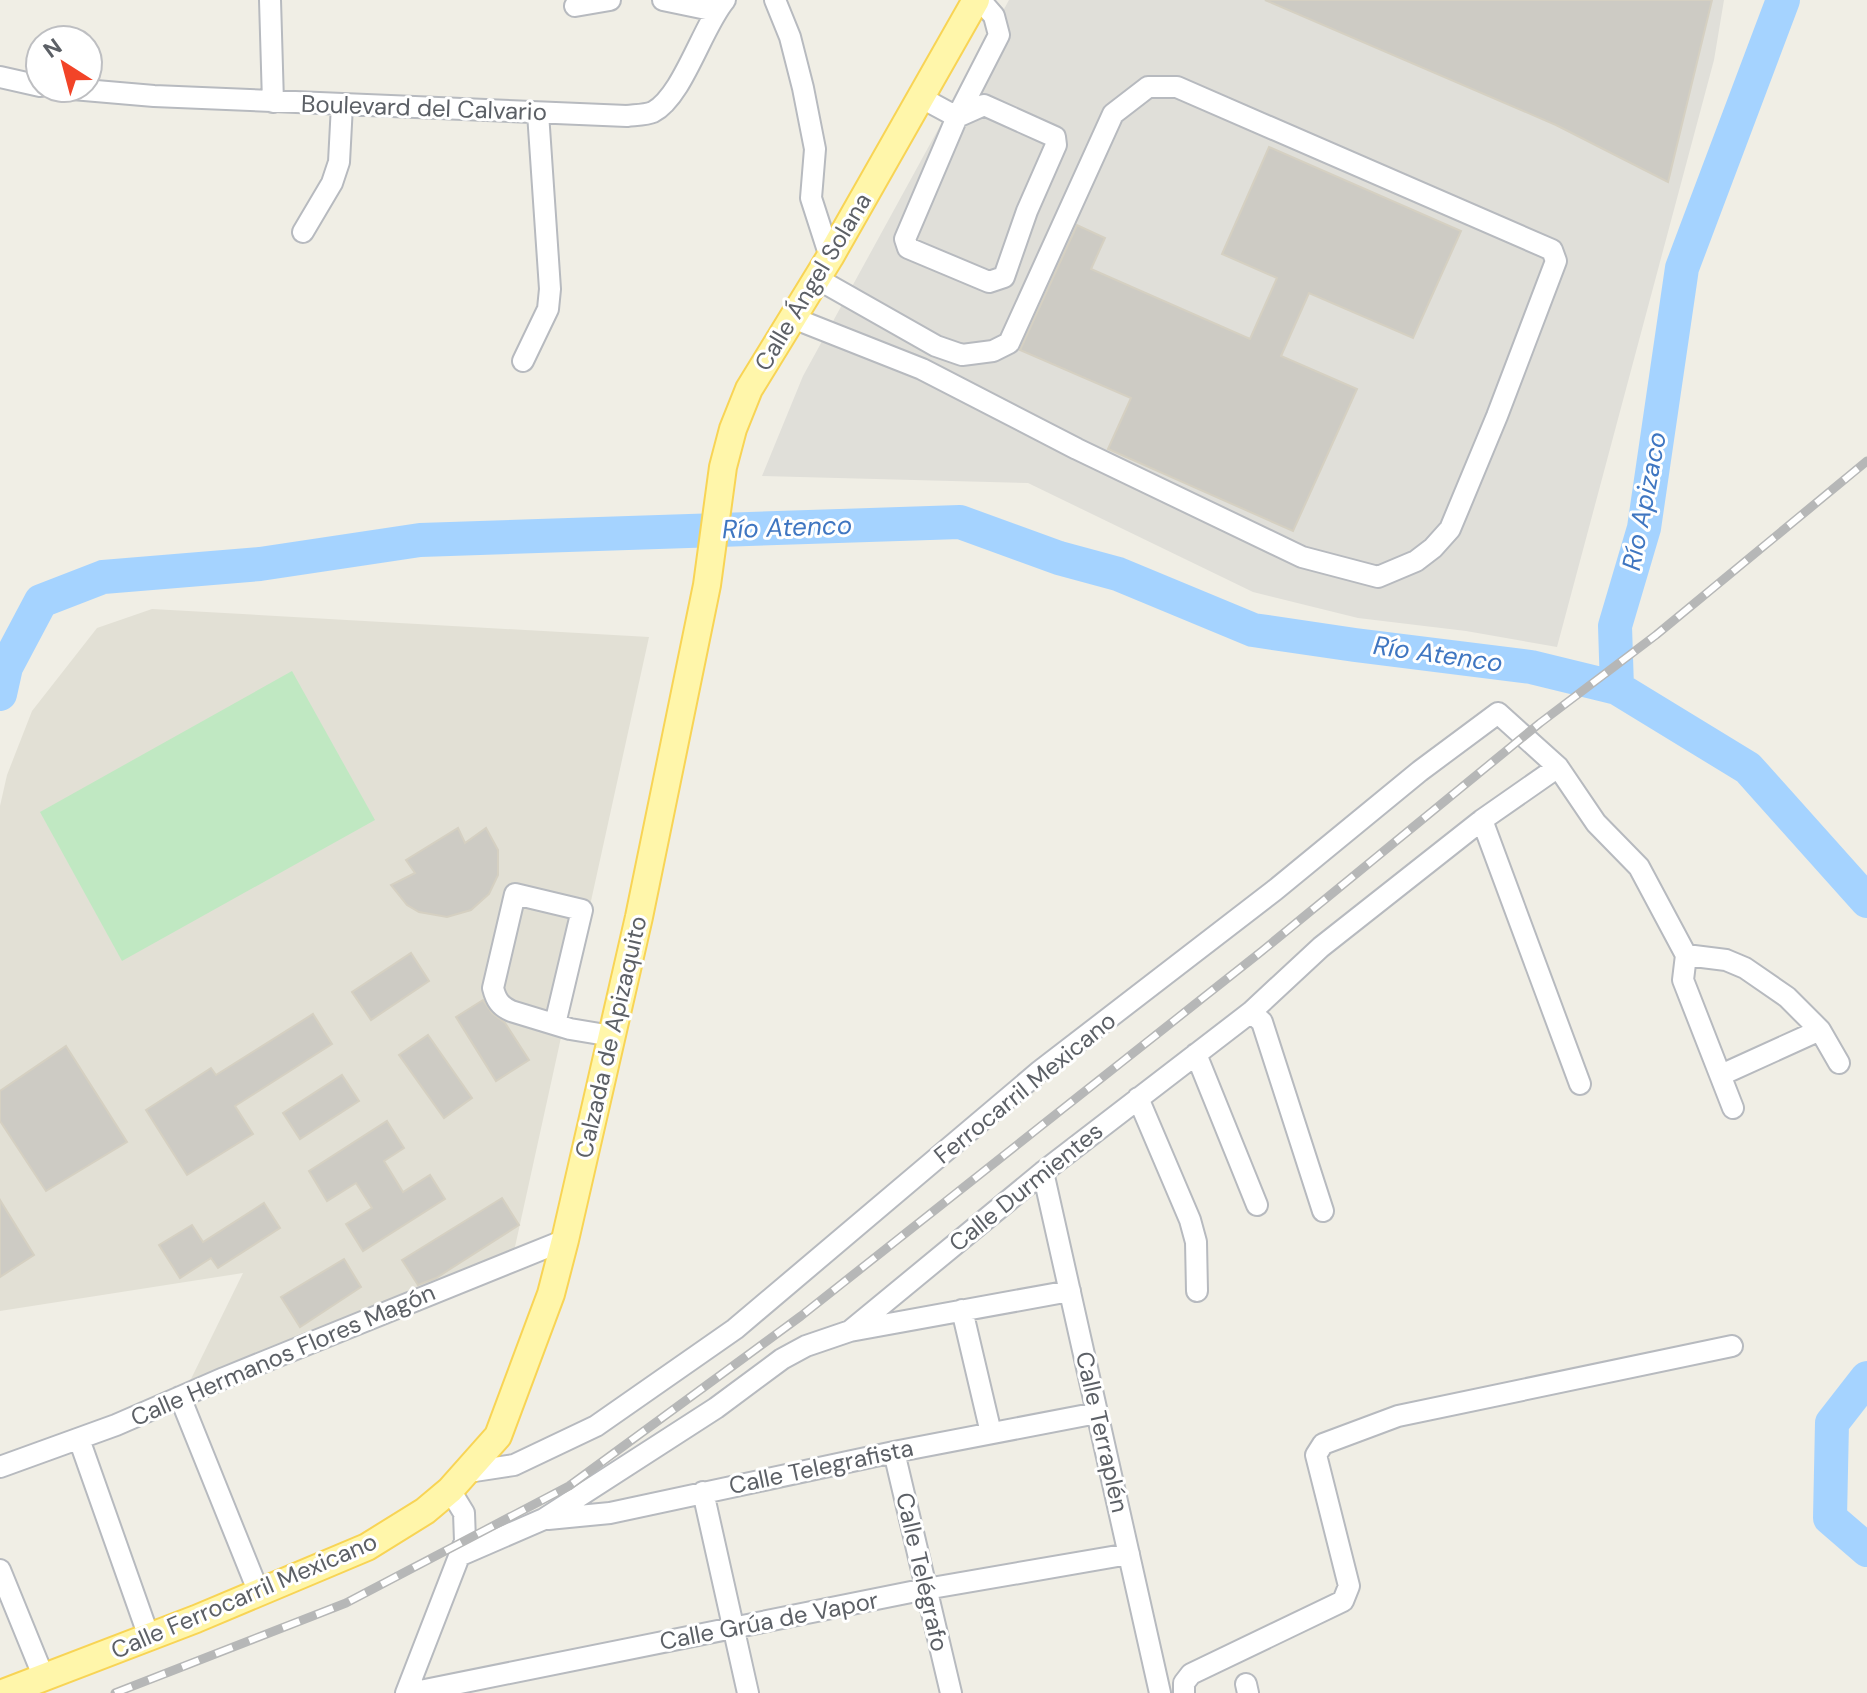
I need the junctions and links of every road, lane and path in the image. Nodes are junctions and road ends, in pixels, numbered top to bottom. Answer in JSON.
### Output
{"nodes":[{"id":1,"x":270,"y":0,"type":"edge"},
{"id":2,"x":610,"y":0,"type":"edge"},
{"id":3,"x":663,"y":0,"type":"edge"},
{"id":4,"x":775,"y":0,"type":"edge"},
{"id":5,"x":978,"y":0,"type":"edge"},
{"id":6,"x":721,"y":5,"type":"edge"},
{"id":7,"x":575,"y":6,"type":"dead end"},
{"id":8,"x":0,"y":77,"type":"edge"},
{"id":9,"x":24,"y":82,"type":"edge"},
{"id":10,"x":104,"y":92,"type":"edge"},
{"id":11,"x":920,"y":97,"type":"junction"},
{"id":12,"x":273,"y":102,"type":"junction"},
{"id":13,"x":342,"y":105,"type":"junction"},
{"id":14,"x":538,"y":113,"type":"junction"},
{"id":15,"x":957,"y":117,"type":"junction"},
{"id":16,"x":303,"y":232,"type":"dead end"},
{"id":17,"x":823,"y":268,"type":"junction"},
{"id":18,"x":793,"y":318,"type":"junction"},
{"id":19,"x":523,"y":361,"type":"dead end"},
{"id":20,"x":707,"y":585,"type":"joint"},
{"id":21,"x":1558,"y":767,"type":"junction"},
{"id":22,"x":1482,"y":820,"type":"junction"},
{"id":23,"x":1686,"y":955,"type":"junction"},
{"id":24,"x":1251,"y":1012,"type":"junction"},
{"id":25,"x":555,"y":1024,"type":"junction"},
{"id":26,"x":1820,"y":1030,"type":"junction"},
{"id":27,"x":612,"y":1036,"type":"junction"},
{"id":28,"x":1196,"y":1054,"type":"junction"},
{"id":29,"x":1839,"y":1063,"type":"dead end"},
{"id":30,"x":1721,"y":1075,"type":"junction"},
{"id":31,"x":1580,"y":1084,"type":"dead end"},
{"id":32,"x":1138,"y":1098,"type":"junction"},
{"id":33,"x":1733,"y":1108,"type":"dead end"},
{"id":34,"x":1043,"y":1172,"type":"junction"},
{"id":35,"x":1257,"y":1205,"type":"dead end"},
{"id":36,"x":1323,"y":1211,"type":"dead end"},
{"id":37,"x":565,"y":1240,"type":"junction"},
{"id":38,"x":1070,"y":1291,"type":"junction"},
{"id":39,"x":1197,"y":1291,"type":"dead end"},
{"id":40,"x":962,"y":1310,"type":"junction"},
{"id":41,"x":850,"y":1331,"type":"junction"},
{"id":42,"x":1732,"y":1346,"type":"dead end"},
{"id":43,"x":180,"y":1397,"type":"junction"},
{"id":44,"x":1097,"y":1413,"type":"junction"},
{"id":45,"x":991,"y":1433,"type":"junction"},
{"id":46,"x":79,"y":1439,"type":"junction"},
{"id":47,"x":894,"y":1452,"type":"junction"},
{"id":48,"x":0,"y":1467,"type":"edge"},
{"id":49,"x":459,"y":1481,"type":"junction"},
{"id":50,"x":703,"y":1492,"type":"junction"},
{"id":51,"x":544,"y":1519,"type":"junction"},
{"id":52,"x":1129,"y":1554,"type":"junction"},
{"id":53,"x":461,"y":1555,"type":"junction"},
{"id":54,"x":0,"y":1570,"type":"edge"},
{"id":55,"x":926,"y":1589,"type":"junction"},
{"id":56,"x":259,"y":1593,"type":"junction"},
{"id":57,"x":734,"y":1629,"type":"junction"},
{"id":58,"x":149,"y":1637,"type":"junction"},
{"id":59,"x":44,"y":1678,"type":"junction"},
{"id":60,"x":480,"y":1686,"type":"edge"},
{"id":61,"x":1156,"y":1692,"type":"edge"},
{"id":62,"x":3,"y":1693,"type":"edge"},
{"id":63,"x":408,"y":1693,"type":"edge"},
{"id":64,"x":748,"y":1693,"type":"edge"},
{"id":65,"x":951,"y":1693,"type":"edge"},
{"id":66,"x":1184,"y":1693,"type":"edge"}],
"edges":[{"from":1,"to":12,"type":"street"},
{"from":2,"to":7,"type":"street"},
{"from":3,"to":6,"type":"street"},
{"from":4,"to":17,"type":"street"},
{"from":5,"to":11,"type":"main road","name":"Calle Ángel Solana"},
{"from":5,"to":15,"type":"street"},
{"from":6,"to":14,"type":"street","name":"Boulevard del Calvario"},
{"from":8,"to":9,"type":"street"},
{"from":10,"to":12,"type":"street","name":"Boulevard del Calvario"},
{"from":11,"to":15,"type":"street"},
{"from":11,"to":17,"type":"main road","name":"Calle Ángel Solana"},
{"from":12,"to":13,"type":"street","name":"Boulevard del Calvario"},
{"from":13,"to":14,"type":"street","name":"Boulevard del Calvario"},
{"from":13,"to":16,"type":"street"},
{"from":14,"to":19,"type":"street"},
{"from":15,"to":15,"type":"street"},
{"from":17,"to":18,"type":"main road","name":"Calle Ángel Solana"},
{"from":17,"to":18,"type":"street"},
{"from":18,"to":20,"type":"main road","name":"Calle Ángel Solana"},
{"from":20,"to":27,"type":"main road","name":"Calzada de Apizaquito"},
{"from":21,"to":22,"type":"street","name":"Calle Durmientes"},
{"from":21,"to":23,"type":"street","name":"Ferrocarril Mexicano"},
{"from":21,"to":49,"type":"street","name":"Ferrocarril Mexicano"},
{"from":22,"to":24,"type":"street","name":"Calle Durmientes"},
{"from":22,"to":31,"type":"street"},
{"from":23,"to":26,"type":"street"},
{"from":23,"to":30,"type":"street"},
{"from":24,"to":28,"type":"street","name":"Calle Durmientes"},
{"from":24,"to":36,"type":"street"},
{"from":25,"to":25,"type":"street"},
{"from":25,"to":27,"type":"street"},
{"from":26,"to":29,"type":"street"},
{"from":26,"to":30,"type":"street"},
{"from":27,"to":37,"type":"main road","name":"Calzada de Apizaquito"},
{"from":28,"to":32,"type":"street","name":"Calle Durmientes"},
{"from":28,"to":35,"type":"street"},
{"from":30,"to":33,"type":"street"},
{"from":32,"to":34,"type":"street","name":"Calle Durmientes"},
{"from":32,"to":39,"type":"street"},
{"from":34,"to":38,"type":"street","name":"Calle Terraplén"},
{"from":34,"to":41,"type":"street","name":"Calle Durmientes"},
{"from":37,"to":43,"type":"street","name":"Calle Hermanos Flores Magón"},
{"from":37,"to":49,"type":"main road","name":"Calzada de Apizaquito"},
{"from":38,"to":40,"type":"street"},
{"from":38,"to":44,"type":"street","name":"Calle Terraplén"},
{"from":40,"to":41,"type":"street"},
{"from":40,"to":45,"type":"street"},
{"from":41,"to":51,"type":"street","name":"Calle Durmientes"},
{"from":42,"to":66,"type":"street"},
{"from":43,"to":46,"type":"street","name":"Calle Hermanos Flores Magón"},
{"from":43,"to":56,"type":"street"},
{"from":44,"to":45,"type":"street","name":"Calle Telegrafista"},
{"from":44,"to":52,"type":"street","name":"Calle Terraplén"},
{"from":45,"to":47,"type":"street","name":"Calle Telegrafista"},
{"from":46,"to":48,"type":"street","name":"Calle Hermanos Flores Magón"},
{"from":46,"to":58,"type":"street"},
{"from":47,"to":50,"type":"street","name":"Calle Telegrafista"},
{"from":47,"to":55,"type":"street","name":"Calle Telégrafo"},
{"from":49,"to":53,"type":"street"},
{"from":49,"to":56,"type":"main road","name":"Calle Ferrocarril Mexicano"},
{"from":50,"to":51,"type":"street","name":"Calle Telegrafista"},
{"from":50,"to":57,"type":"street"},
{"from":51,"to":53,"type":"street","name":"Calle Durmientes"},
{"from":52,"to":55,"type":"street","name":"Calle Grúa de Vapor"},
{"from":52,"to":61,"type":"street","name":"Calle Terraplén"},
{"from":53,"to":63,"type":"street"},
{"from":54,"to":59,"type":"street"},
{"from":55,"to":57,"type":"street","name":"Calle Grúa de Vapor"},
{"from":55,"to":65,"type":"street","name":"Calle Telégrafo"},
{"from":56,"to":58,"type":"main road","name":"Calle Ferrocarril Mexicano"},
{"from":57,"to":60,"type":"street","name":"Calle Grúa de Vapor"},
{"from":57,"to":64,"type":"street"},
{"from":58,"to":59,"type":"main road","name":"Calle Ferrocarril Mexicano"},
{"from":59,"to":62,"type":"main road","name":"Calle Ferrocarril Mexicano"},
{"from":60,"to":63,"type":"street","name":"Calle Grúa de Vapor"}]}
